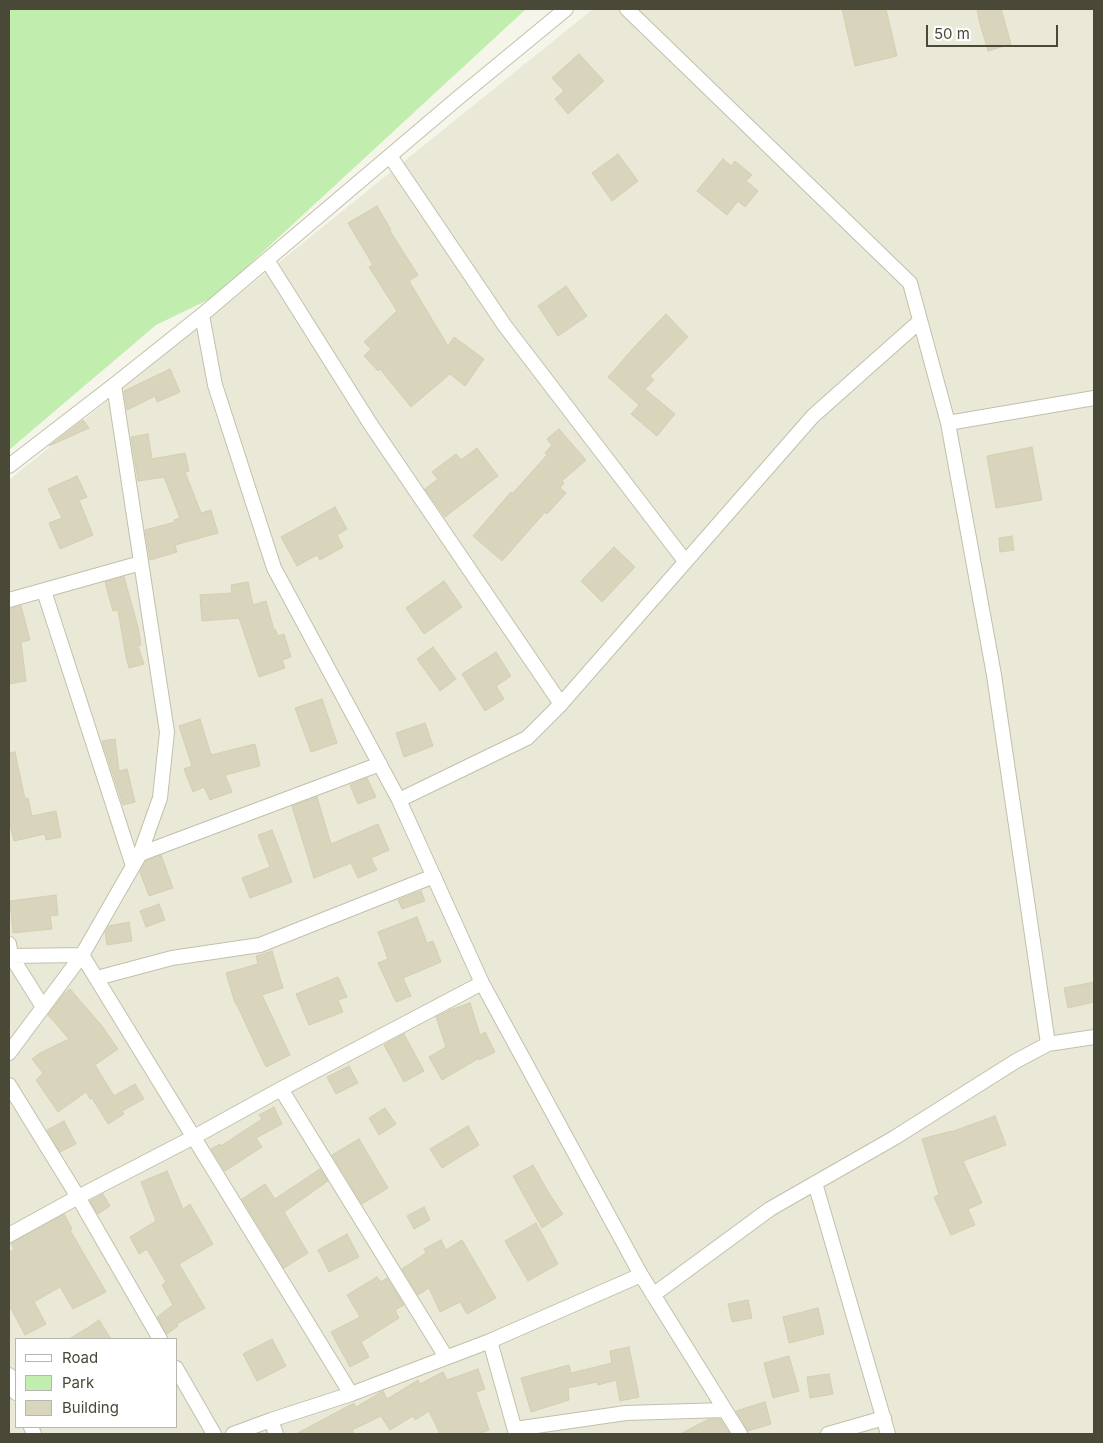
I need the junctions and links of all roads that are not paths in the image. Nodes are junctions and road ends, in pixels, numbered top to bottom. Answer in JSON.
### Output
{"nodes":[{"id":1,"x":566,"y":9,"type":"edge"},
{"id":2,"x":627,"y":9,"type":"edge"},
{"id":3,"x":390,"y":156,"type":"junction"},
{"id":4,"x":267,"y":260,"type":"junction"},
{"id":5,"x":202,"y":316,"type":"junction"},
{"id":6,"x":920,"y":321,"type":"junction"},
{"id":7,"x":114,"y":385,"type":"junction"},
{"id":8,"x":1094,"y":398,"type":"edge"},
{"id":9,"x":948,"y":423,"type":"junction"},
{"id":10,"x":9,"y":466,"type":"edge"},
{"id":11,"x":686,"y":561,"type":"junction"},
{"id":12,"x":141,"y":563,"type":"junction"},
{"id":13,"x":44,"y":591,"type":"junction"},
{"id":14,"x":9,"y":600,"type":"edge"},
{"id":15,"x":561,"y":704,"type":"junction"},
{"id":16,"x":380,"y":764,"type":"junction"},
{"id":17,"x":399,"y":800,"type":"junction"},
{"id":18,"x":136,"y":860,"type":"junction"},
{"id":19,"x":434,"y":876,"type":"junction"},
{"id":20,"x":10,"y":952,"type":"edge"},
{"id":21,"x":82,"y":955,"type":"junction"},
{"id":22,"x":97,"y":978,"type":"junction"},
{"id":23,"x":482,"y":983,"type":"junction"},
{"id":24,"x":43,"y":1007,"type":"junction"},
{"id":25,"x":1094,"y":1037,"type":"edge"},
{"id":26,"x":1048,"y":1044,"type":"junction"},
{"id":27,"x":9,"y":1053,"type":"edge"},
{"id":28,"x":9,"y":1085,"type":"edge"},
{"id":29,"x":281,"y":1089,"type":"junction"},
{"id":30,"x":194,"y":1137,"type":"junction"},
{"id":31,"x":815,"y":1183,"type":"junction"},
{"id":32,"x":78,"y":1197,"type":"junction"},
{"id":33,"x":9,"y":1235,"type":"edge"},
{"id":34,"x":640,"y":1275,"type":"junction"},
{"id":35,"x":653,"y":1295,"type":"junction"},
{"id":36,"x":159,"y":1338,"type":"edge"},
{"id":37,"x":490,"y":1341,"type":"junction"},
{"id":38,"x":446,"y":1357,"type":"junction"},
{"id":39,"x":178,"y":1371,"type":"edge"},
{"id":40,"x":9,"y":1375,"type":"edge"},
{"id":41,"x":15,"y":1390,"type":"edge"},
{"id":42,"x":351,"y":1394,"type":"junction"},
{"id":43,"x":724,"y":1410,"type":"junction"},
{"id":44,"x":884,"y":1418,"type":"junction"},
{"id":45,"x":270,"y":1420,"type":"junction"},
{"id":46,"x":515,"y":1432,"type":"edge"},
{"id":47,"x":214,"y":1434,"type":"edge"},
{"id":48,"x":233,"y":1434,"type":"edge"},
{"id":49,"x":276,"y":1434,"type":"edge"},
{"id":50,"x":740,"y":1434,"type":"edge"},
{"id":51,"x":828,"y":1434,"type":"edge"},
{"id":52,"x":888,"y":1434,"type":"edge"}],
"edges":[{"from":1,"to":3,"type":"street"},
{"from":2,"to":6,"type":"street"},
{"from":3,"to":4,"type":"street"},
{"from":3,"to":11,"type":"street"},
{"from":4,"to":5,"type":"street"},
{"from":4,"to":15,"type":"street"},
{"from":5,"to":7,"type":"street"},
{"from":5,"to":16,"type":"street"},
{"from":6,"to":9,"type":"street"},
{"from":6,"to":11,"type":"street"},
{"from":7,"to":10,"type":"street"},
{"from":7,"to":12,"type":"street"},
{"from":8,"to":9,"type":"street"},
{"from":9,"to":26,"type":"street"},
{"from":11,"to":15,"type":"street"},
{"from":12,"to":13,"type":"street"},
{"from":12,"to":18,"type":"street"},
{"from":13,"to":14,"type":"street"},
{"from":13,"to":18,"type":"street"},
{"from":15,"to":17,"type":"street"},
{"from":16,"to":17,"type":"street"},
{"from":16,"to":18,"type":"street"},
{"from":17,"to":19,"type":"street"},
{"from":18,"to":21,"type":"street"},
{"from":19,"to":22,"type":"street"},
{"from":19,"to":23,"type":"street"},
{"from":20,"to":21,"type":"street"},
{"from":20,"to":24,"type":"street"},
{"from":21,"to":22,"type":"street"},
{"from":21,"to":24,"type":"street"},
{"from":22,"to":30,"type":"street"},
{"from":23,"to":29,"type":"street"},
{"from":23,"to":34,"type":"street"},
{"from":24,"to":27,"type":"street"},
{"from":25,"to":26,"type":"street"},
{"from":26,"to":31,"type":"street"},
{"from":28,"to":32,"type":"street"},
{"from":29,"to":30,"type":"street"},
{"from":29,"to":38,"type":"street"},
{"from":30,"to":32,"type":"street"},
{"from":30,"to":42,"type":"street"},
{"from":31,"to":35,"type":"street"},
{"from":31,"to":44,"type":"street"},
{"from":32,"to":33,"type":"street"},
{"from":32,"to":36,"type":"street"},
{"from":34,"to":35,"type":"street"},
{"from":34,"to":37,"type":"street"},
{"from":35,"to":43,"type":"street"},
{"from":37,"to":38,"type":"street"},
{"from":37,"to":46,"type":"street"},
{"from":38,"to":42,"type":"street"},
{"from":39,"to":47,"type":"street"},
{"from":40,"to":41,"type":"street"},
{"from":42,"to":45,"type":"street"},
{"from":43,"to":46,"type":"street"},
{"from":43,"to":50,"type":"street"},
{"from":44,"to":51,"type":"street"},
{"from":44,"to":52,"type":"street"},
{"from":45,"to":48,"type":"street"},
{"from":45,"to":49,"type":"street"}]}
